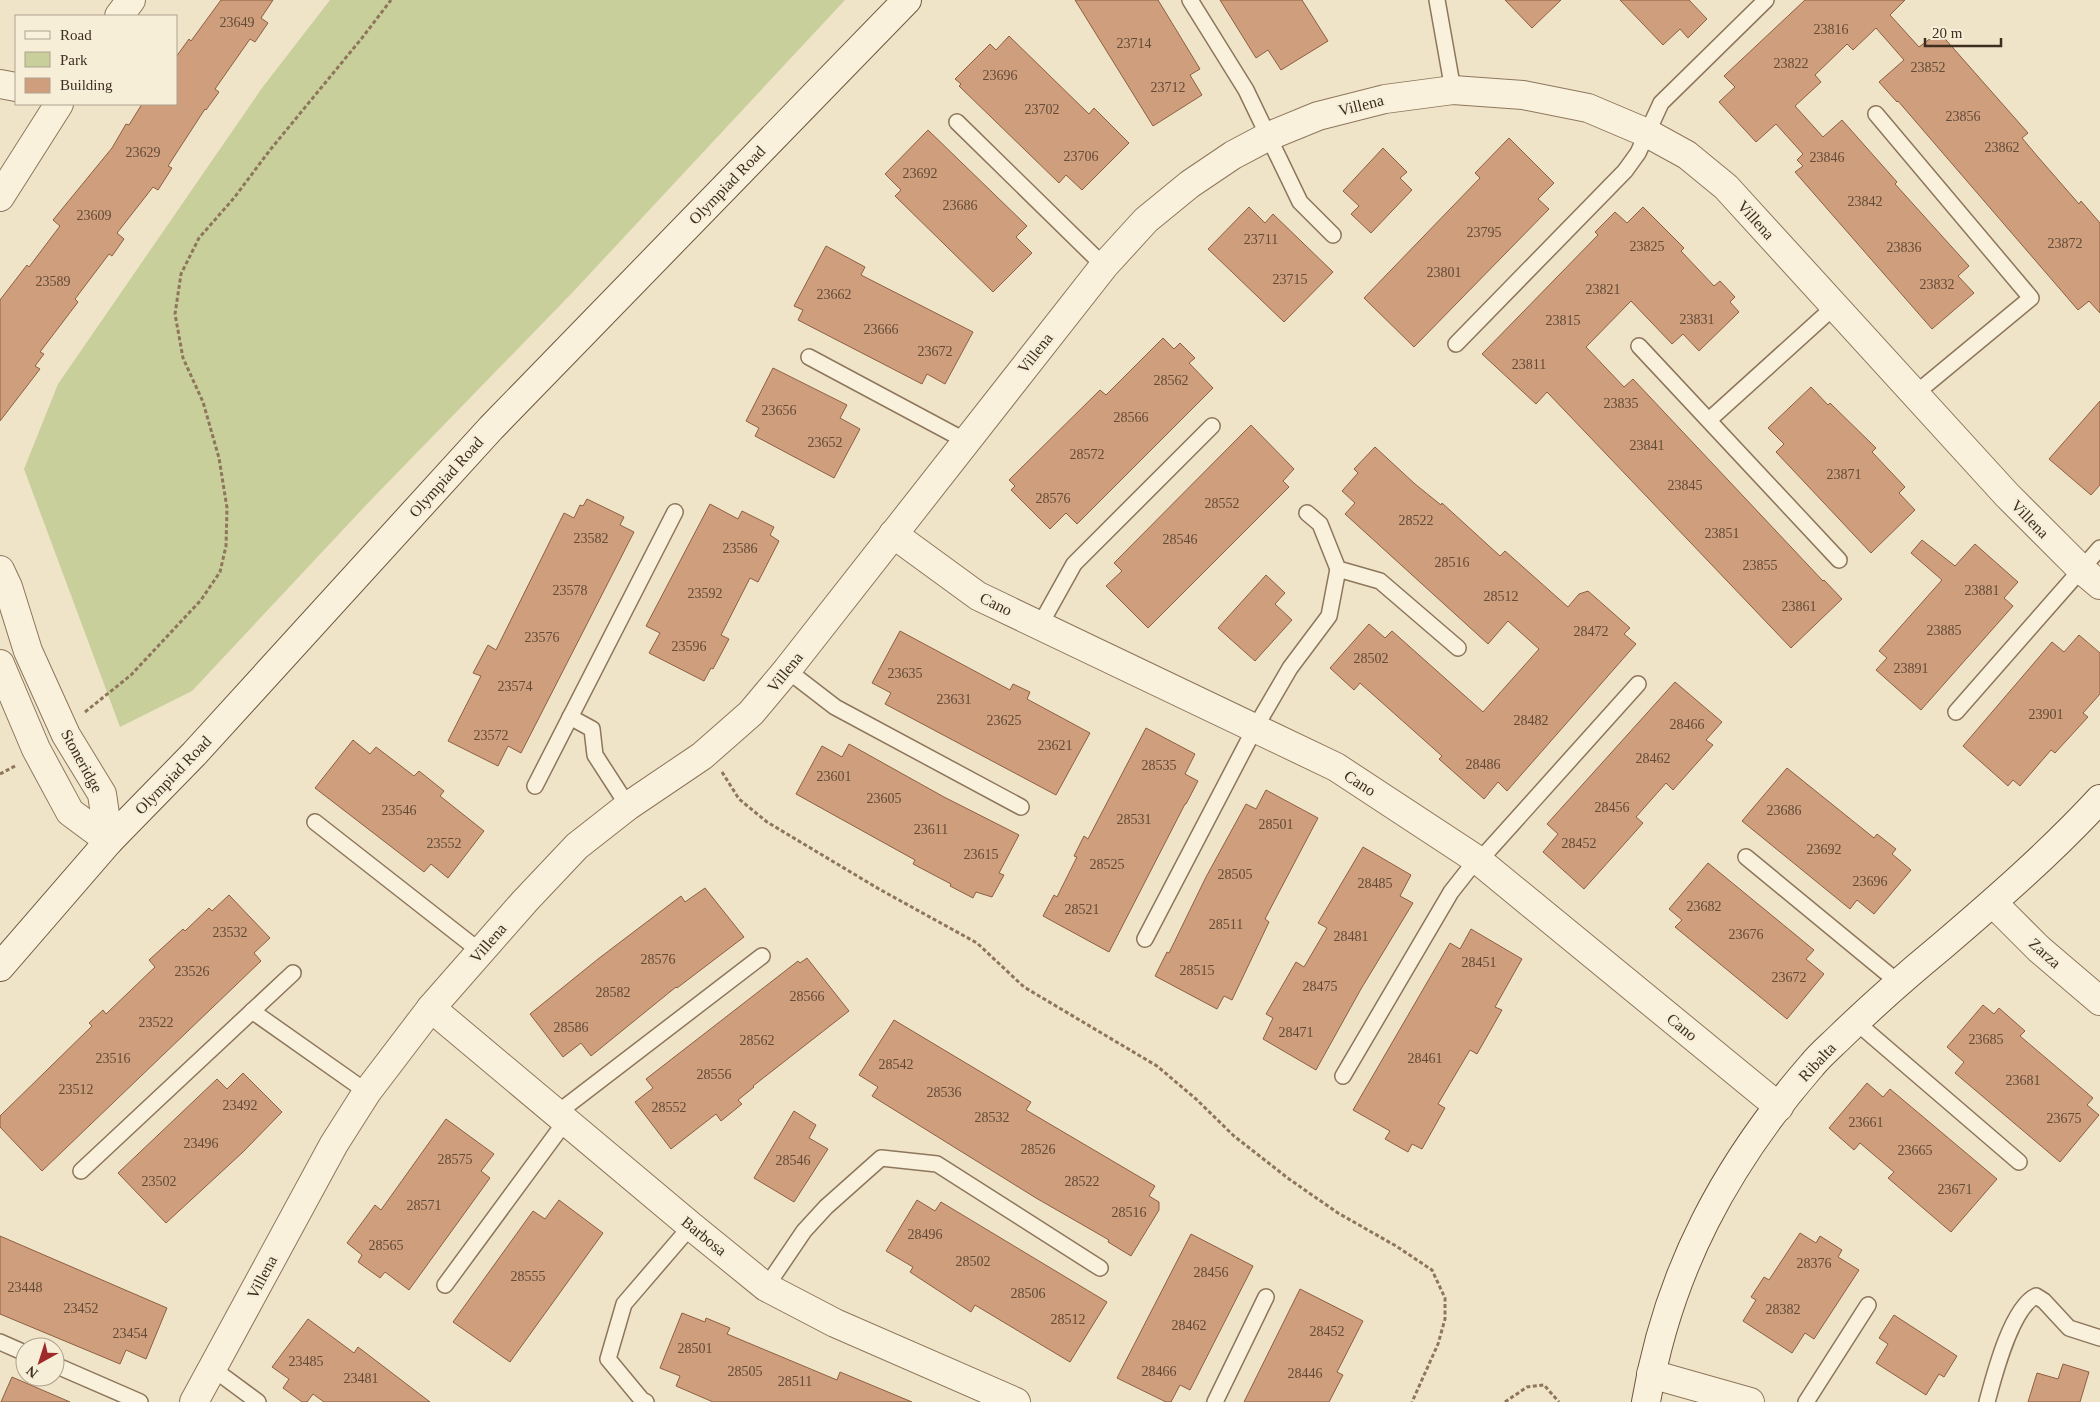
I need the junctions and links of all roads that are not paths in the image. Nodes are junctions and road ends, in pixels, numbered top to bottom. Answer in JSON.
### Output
{"nodes":[{"id":1,"x":130,"y":0,"type":"edge"},
{"id":2,"x":906,"y":0,"type":"edge"},
{"id":3,"x":1190,"y":0,"type":"edge"},
{"id":4,"x":1437,"y":0,"type":"edge"},
{"id":5,"x":1766,"y":0,"type":"edge"},
{"id":6,"x":120,"y":15,"type":"edge"},
{"id":7,"x":0,"y":84,"type":"edge"},
{"id":8,"x":15,"y":87,"type":"edge"},
{"id":9,"x":1452,"y":90,"type":"junction"},
{"id":10,"x":57,"y":105,"type":"edge"},
{"id":11,"x":1876,"y":114,"type":"dead end"},
{"id":12,"x":957,"y":122,"type":"dead end"},
{"id":13,"x":1647,"y":133,"type":"junction"},
{"id":14,"x":1269,"y":136,"type":"junction"},
{"id":15,"x":0,"y":197,"type":"edge"},
{"id":16,"x":1333,"y":235,"type":"dead end"},
{"id":17,"x":1104,"y":266,"type":"junction"},
{"id":18,"x":1835,"y":306,"type":"junction"},
{"id":19,"x":1456,"y":344,"type":"dead end"},
{"id":20,"x":1639,"y":346,"type":"dead end"},
{"id":21,"x":809,"y":356,"type":"dead end"},
{"id":22,"x":1915,"y":394,"type":"junction"},
{"id":23,"x":1709,"y":420,"type":"junction"},
{"id":24,"x":1212,"y":426,"type":"dead end"},
{"id":25,"x":966,"y":441,"type":"junction"},
{"id":26,"x":675,"y":512,"type":"dead end"},
{"id":27,"x":1307,"y":513,"type":"dead end"},
{"id":28,"x":893,"y":534,"type":"junction"},
{"id":29,"x":2100,"y":548,"type":"edge"},
{"id":30,"x":1839,"y":560,"type":"dead end"},
{"id":31,"x":1338,"y":569,"type":"junction"},
{"id":32,"x":0,"y":570,"type":"edge"},
{"id":33,"x":2090,"y":577,"type":"edge"},
{"id":34,"x":1040,"y":625,"type":"junction"},
{"id":35,"x":1458,"y":648,"type":"dead end"},
{"id":36,"x":0,"y":664,"type":"edge"},
{"id":37,"x":787,"y":670,"type":"junction"},
{"id":38,"x":1638,"y":684,"type":"dead end"},
{"id":39,"x":1956,"y":712,"type":"dead end"},
{"id":40,"x":570,"y":717,"type":"junction"},
{"id":41,"x":1255,"y":728,"type":"junction"},
{"id":42,"x":64,"y":732,"type":"junction"},
{"id":43,"x":36,"y":749,"type":"junction"},
{"id":44,"x":534,"y":786,"type":"dead end"},
{"id":45,"x":2100,"y":799,"type":"edge"},
{"id":46,"x":628,"y":806,"type":"junction"},
{"id":47,"x":1021,"y":807,"type":"dead end"},
{"id":48,"x":316,"y":822,"type":"dead end"},
{"id":49,"x":110,"y":841,"type":"junction"},
{"id":50,"x":1746,"y":857,"type":"dead end"},
{"id":51,"x":1478,"y":860,"type":"junction"},
{"id":52,"x":1993,"y":903,"type":"junction"},
{"id":53,"x":1146,"y":939,"type":"dead end"},
{"id":54,"x":481,"y":952,"type":"junction"},
{"id":55,"x":762,"y":956,"type":"dead end"},
{"id":56,"x":0,"y":967,"type":"edge"},
{"id":57,"x":293,"y":973,"type":"dead end"},
{"id":58,"x":1899,"y":983,"type":"junction"},
{"id":59,"x":2098,"y":996,"type":"edge"},
{"id":60,"x":431,"y":1008,"type":"junction"},
{"id":61,"x":252,"y":1011,"type":"junction"},
{"id":62,"x":1856,"y":1022,"type":"junction"},
{"id":63,"x":1343,"y":1076,"type":"dead end"},
{"id":64,"x":367,"y":1092,"type":"junction"},
{"id":65,"x":1779,"y":1107,"type":"junction"},
{"id":66,"x":561,"y":1118,"type":"junction"},
{"id":67,"x":2019,"y":1162,"type":"dead end"},
{"id":68,"x":81,"y":1171,"type":"dead end"},
{"id":69,"x":691,"y":1226,"type":"junction"},
{"id":70,"x":1100,"y":1268,"type":"dead end"},
{"id":71,"x":445,"y":1285,"type":"dead end"},
{"id":72,"x":766,"y":1287,"type":"junction"},
{"id":73,"x":1266,"y":1298,"type":"dead end"},
{"id":74,"x":1868,"y":1304,"type":"dead end"},
{"id":75,"x":2100,"y":1338,"type":"edge"},
{"id":76,"x":0,"y":1342,"type":"edge"},
{"id":77,"x":15,"y":1348,"type":"edge"},
{"id":78,"x":212,"y":1368,"type":"junction"},
{"id":79,"x":65,"y":1369,"type":"edge"},
{"id":80,"x":1651,"y":1374,"type":"junction"},
{"id":81,"x":140,"y":1402,"type":"edge"},
{"id":82,"x":194,"y":1402,"type":"edge"},
{"id":83,"x":258,"y":1402,"type":"edge"},
{"id":84,"x":646,"y":1402,"type":"edge"},
{"id":85,"x":1016,"y":1402,"type":"edge"},
{"id":86,"x":1215,"y":1402,"type":"edge"},
{"id":87,"x":1646,"y":1402,"type":"edge"},
{"id":88,"x":1750,"y":1402,"type":"edge"},
{"id":89,"x":1806,"y":1402,"type":"edge"},
{"id":90,"x":1987,"y":1402,"type":"edge"}],
"edges":[{"from":1,"to":6,"type":"street"},
{"from":2,"to":49,"type":"street","name":"Olympiad Road"},
{"from":3,"to":14,"type":"lane"},
{"from":4,"to":9,"type":"lane"},
{"from":5,"to":13,"type":"lane"},
{"from":7,"to":8,"type":"street"},
{"from":9,"to":13,"type":"street","name":"Villena"},
{"from":9,"to":14,"type":"street","name":"Villena"},
{"from":10,"to":15,"type":"street"},
{"from":11,"to":22,"type":"lane"},
{"from":12,"to":17,"type":"lane"},
{"from":13,"to":18,"type":"street","name":"Villena"},
{"from":13,"to":19,"type":"lane"},
{"from":14,"to":16,"type":"lane"},
{"from":14,"to":17,"type":"street","name":"Villena"},
{"from":17,"to":25,"type":"street","name":"Villena"},
{"from":18,"to":22,"type":"street","name":"Villena"},
{"from":18,"to":23,"type":"lane"},
{"from":20,"to":23,"type":"lane"},
{"from":21,"to":25,"type":"lane"},
{"from":22,"to":33,"type":"street","name":"Villena"},
{"from":23,"to":30,"type":"lane"},
{"from":24,"to":34,"type":"lane"},
{"from":25,"to":28,"type":"street","name":"Villena"},
{"from":26,"to":40,"type":"lane"},
{"from":27,"to":31,"type":"lane"},
{"from":28,"to":34,"type":"street","name":"Cano"},
{"from":28,"to":37,"type":"street","name":"Villena"},
{"from":29,"to":33,"type":"lane"},
{"from":31,"to":35,"type":"lane"},
{"from":31,"to":41,"type":"lane"},
{"from":32,"to":42,"type":"street","name":"Stoneridge"},
{"from":33,"to":39,"type":"lane"},
{"from":34,"to":41,"type":"street","name":"Cano"},
{"from":36,"to":43,"type":"street","name":"Stoneridge"},
{"from":37,"to":46,"type":"street","name":"Villena"},
{"from":37,"to":47,"type":"lane"},
{"from":38,"to":51,"type":"lane"},
{"from":40,"to":44,"type":"lane"},
{"from":40,"to":46,"type":"lane"},
{"from":41,"to":51,"type":"street","name":"Cano"},
{"from":41,"to":53,"type":"lane"},
{"from":42,"to":43,"type":"street"},
{"from":42,"to":49,"type":"street","name":"Stoneridge"},
{"from":43,"to":49,"type":"street","name":"Stoneridge"},
{"from":45,"to":52,"type":"street","name":"Ribalta"},
{"from":46,"to":54,"type":"street","name":"Villena"},
{"from":48,"to":54,"type":"lane"},
{"from":49,"to":56,"type":"street","name":"Olympiad Road"},
{"from":50,"to":58,"type":"lane"},
{"from":51,"to":63,"type":"lane"},
{"from":51,"to":65,"type":"street","name":"Cano"},
{"from":52,"to":58,"type":"street","name":"Ribalta"},
{"from":52,"to":59,"type":"street","name":"Zarza"},
{"from":54,"to":60,"type":"street","name":"Villena"},
{"from":55,"to":66,"type":"lane"},
{"from":57,"to":61,"type":"lane"},
{"from":58,"to":62,"type":"street","name":"Ribalta"},
{"from":60,"to":64,"type":"street","name":"Villena"},
{"from":60,"to":66,"type":"street","name":"Barbosa"},
{"from":61,"to":64,"type":"lane"},
{"from":61,"to":68,"type":"lane"},
{"from":62,"to":65,"type":"street","name":"Ribalta"},
{"from":62,"to":67,"type":"lane"},
{"from":64,"to":78,"type":"street","name":"Villena"},
{"from":65,"to":80,"type":"street","name":"Ribalta"},
{"from":66,"to":69,"type":"street","name":"Barbosa"},
{"from":66,"to":71,"type":"lane"},
{"from":69,"to":72,"type":"street","name":"Barbosa"},
{"from":69,"to":84,"type":"lane"},
{"from":70,"to":72,"type":"lane"},
{"from":72,"to":85,"type":"street","name":"Barbosa"},
{"from":73,"to":86,"type":"lane"},
{"from":74,"to":89,"type":"lane"},
{"from":75,"to":90,"type":"lane"},
{"from":76,"to":77,"type":"lane"},
{"from":78,"to":82,"type":"street","name":"Villena"},
{"from":78,"to":83,"type":"lane"},
{"from":79,"to":81,"type":"lane"},
{"from":80,"to":87,"type":"street","name":"Ribalta"},
{"from":80,"to":88,"type":"street"}]}
